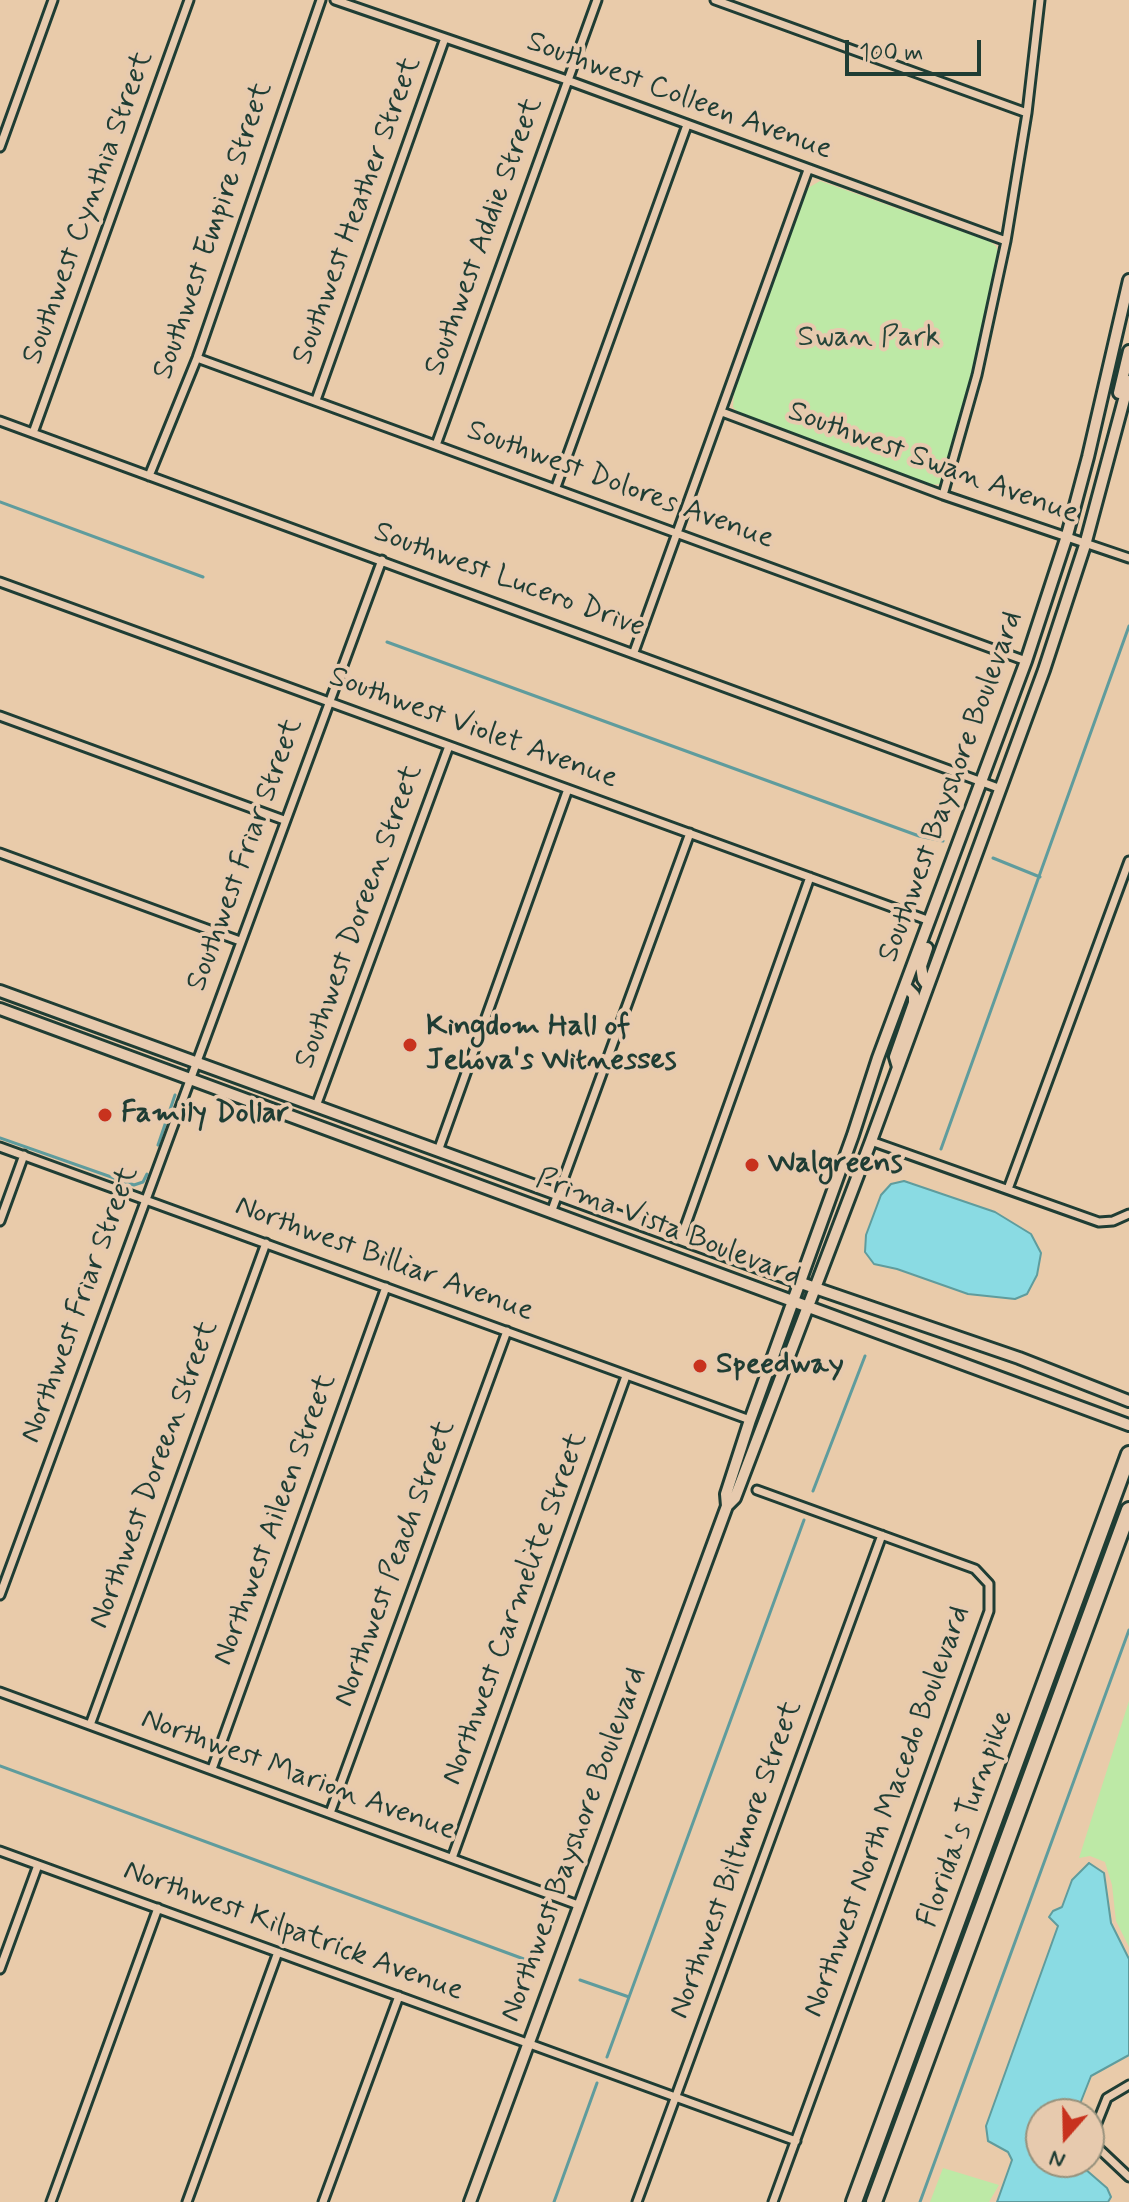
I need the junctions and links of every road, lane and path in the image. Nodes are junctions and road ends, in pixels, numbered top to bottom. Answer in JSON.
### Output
{"nodes":[{"id":1,"x":53,"y":0,"type":"edge"},
{"id":2,"x":189,"y":0,"type":"edge"},
{"id":3,"x":321,"y":0,"type":"edge"},
{"id":4,"x":335,"y":0,"type":"edge"},
{"id":5,"x":597,"y":0,"type":"edge"},
{"id":6,"x":715,"y":0,"type":"edge"},
{"id":7,"x":1040,"y":0,"type":"edge"},
{"id":8,"x":445,"y":38,"type":"junction"},
{"id":9,"x":567,"y":80,"type":"junction"},
{"id":10,"x":1027,"y":113,"type":"junction"},
{"id":11,"x":687,"y":125,"type":"junction"},
{"id":12,"x":0,"y":147,"type":"edge"},
{"id":13,"x":808,"y":170,"type":"junction"},
{"id":14,"x":1006,"y":241,"type":"junction"},
{"id":15,"x":1129,"y":280,"type":"edge"},
{"id":16,"x":1126,"y":312,"type":"edge"},
{"id":17,"x":1129,"y":351,"type":"edge"},
{"id":18,"x":197,"y":358,"type":"junction"},
{"id":19,"x":1129,"y":381,"type":"edge"},
{"id":20,"x":316,"y":400,"type":"junction"},
{"id":21,"x":1121,"y":411,"type":"junction"},
{"id":22,"x":722,"y":412,"type":"junction"},
{"id":23,"x":0,"y":421,"type":"edge"},
{"id":24,"x":33,"y":433,"type":"junction"},
{"id":25,"x":436,"y":445,"type":"junction"},
{"id":26,"x":149,"y":476,"type":"junction"},
{"id":27,"x":556,"y":487,"type":"junction"},
{"id":28,"x":943,"y":495,"type":"junction"},
{"id":29,"x":677,"y":531,"type":"junction"},
{"id":30,"x":1066,"y":539,"type":"junction"},
{"id":31,"x":1085,"y":545,"type":"junction"},
{"id":32,"x":1129,"y":558,"type":"edge"},
{"id":33,"x":382,"y":560,"type":"junction"},
{"id":34,"x":0,"y":582,"type":"edge"},
{"id":35,"x":634,"y":652,"type":"junction"},
{"id":36,"x":1026,"y":661,"type":"junction"},
{"id":37,"x":328,"y":700,"type":"junction"},
{"id":38,"x":0,"y":716,"type":"edge"},
{"id":39,"x":449,"y":746,"type":"junction"},
{"id":40,"x":982,"y":782,"type":"junction"},
{"id":41,"x":568,"y":789,"type":"junction"},
{"id":42,"x":1001,"y":789,"type":"junction"},
{"id":43,"x":284,"y":820,"type":"junction"},
{"id":44,"x":690,"y":833,"type":"junction"},
{"id":45,"x":0,"y":853,"type":"edge"},
{"id":46,"x":1129,"y":861,"type":"edge"},
{"id":47,"x":810,"y":877,"type":"junction"},
{"id":48,"x":937,"y":900,"type":"junction"},
{"id":49,"x":930,"y":921,"type":"junction"},
{"id":50,"x":240,"y":941,"type":"junction"},
{"id":51,"x":905,"y":986,"type":"junction"},
{"id":52,"x":928,"y":986,"type":"junction"},
{"id":53,"x":0,"y":991,"type":"edge"},
{"id":54,"x":0,"y":1009,"type":"edge"},
{"id":55,"x":195,"y":1062,"type":"junction"},
{"id":56,"x":898,"y":1069,"type":"junction"},
{"id":57,"x":190,"y":1077,"type":"junction"},
{"id":58,"x":316,"y":1106,"type":"junction"},
{"id":59,"x":871,"y":1141,"type":"junction"},
{"id":60,"x":0,"y":1147,"type":"edge"},
{"id":61,"x":438,"y":1151,"type":"junction"},
{"id":62,"x":24,"y":1155,"type":"junction"},
{"id":63,"x":1008,"y":1189,"type":"junction"},
{"id":64,"x":557,"y":1195,"type":"junction"},
{"id":65,"x":146,"y":1199,"type":"junction"},
{"id":66,"x":552,"y":1210,"type":"junction"},
{"id":67,"x":1129,"y":1214,"type":"edge"},
{"id":68,"x":0,"y":1221,"type":"edge"},
{"id":69,"x":681,"y":1238,"type":"junction"},
{"id":70,"x":266,"y":1243,"type":"junction"},
{"id":71,"x":800,"y":1282,"type":"junction"},
{"id":72,"x":386,"y":1287,"type":"junction"},
{"id":73,"x":815,"y":1288,"type":"junction"},
{"id":74,"x":792,"y":1302,"type":"junction"},
{"id":75,"x":807,"y":1307,"type":"junction"},
{"id":76,"x":507,"y":1331,"type":"junction"},
{"id":77,"x":626,"y":1376,"type":"junction"},
{"id":78,"x":1129,"y":1401,"type":"edge"},
{"id":79,"x":750,"y":1420,"type":"junction"},
{"id":80,"x":1129,"y":1425,"type":"edge"},
{"id":81,"x":1129,"y":1454,"type":"edge"},
{"id":82,"x":757,"y":1490,"type":"dead end"},
{"id":83,"x":727,"y":1506,"type":"junction"},
{"id":84,"x":1129,"y":1510,"type":"edge"},
{"id":85,"x":882,"y":1535,"type":"junction"},
{"id":86,"x":0,"y":1595,"type":"edge"},
{"id":87,"x":0,"y":1692,"type":"edge"},
{"id":88,"x":90,"y":1725,"type":"junction"},
{"id":89,"x":212,"y":1769,"type":"junction"},
{"id":90,"x":330,"y":1813,"type":"junction"},
{"id":91,"x":0,"y":1851,"type":"edge"},
{"id":92,"x":452,"y":1858,"type":"junction"},
{"id":93,"x":38,"y":1865,"type":"junction"},
{"id":94,"x":578,"y":1905,"type":"junction"},
{"id":95,"x":158,"y":1908,"type":"junction"},
{"id":96,"x":278,"y":1952,"type":"junction"},
{"id":97,"x":0,"y":1969,"type":"edge"},
{"id":98,"x":399,"y":1996,"type":"junction"},
{"id":99,"x":528,"y":2044,"type":"junction"},
{"id":100,"x":1129,"y":2085,"type":"edge"},
{"id":101,"x":675,"y":2098,"type":"junction"},
{"id":102,"x":796,"y":2141,"type":"junction"},
{"id":103,"x":1129,"y":2177,"type":"edge"},
{"id":104,"x":51,"y":2202,"type":"edge"},
{"id":105,"x":187,"y":2202,"type":"edge"},
{"id":106,"x":323,"y":2202,"type":"edge"},
{"id":107,"x":470,"y":2202,"type":"edge"},
{"id":108,"x":637,"y":2202,"type":"edge"},
{"id":109,"x":773,"y":2202,"type":"edge"},
{"id":110,"x":854,"y":2202,"type":"edge"},
{"id":111,"x":874,"y":2202,"type":"edge"}],
"edges":[{"from":1,"to":12,"type":"street"},
{"from":2,"to":24,"type":"street","name":"Southwest Cynthia Street"},
{"from":3,"to":18,"type":"street","name":"Southwest Empire Street"},
{"from":4,"to":8,"type":"street","name":"Southwest Colleen Avenue"},
{"from":5,"to":9,"type":"street","name":"Southwest Addie Street"},
{"from":6,"to":10,"type":"street"},
{"from":7,"to":10,"type":"street"},
{"from":8,"to":9,"type":"street","name":"Southwest Colleen Avenue"},
{"from":8,"to":20,"type":"street","name":"Southwest Heather Street"},
{"from":9,"to":11,"type":"street","name":"Southwest Colleen Avenue"},
{"from":9,"to":25,"type":"street","name":"Southwest Addie Street"},
{"from":10,"to":14,"type":"street"},
{"from":11,"to":13,"type":"street","name":"Southwest Colleen Avenue"},
{"from":11,"to":27,"type":"street"},
{"from":13,"to":14,"type":"street","name":"Southwest Colleen Avenue"},
{"from":13,"to":22,"type":"street"},
{"from":14,"to":28,"type":"street"},
{"from":15,"to":16,"type":"main road","name":"Southwest Bayshore Boulevard"},
{"from":16,"to":30,"type":"main road","name":"Southwest Bayshore Boulevard"},
{"from":17,"to":21,"type":"main road"},
{"from":18,"to":20,"type":"street","name":"Southwest Dolores Avenue"},
{"from":18,"to":26,"type":"street","name":"Southwest Empire Street"},
{"from":19,"to":21,"type":"main road","name":"Southwest Bayshore Boulevard"},
{"from":20,"to":25,"type":"street","name":"Southwest Dolores Avenue"},
{"from":21,"to":31,"type":"main road","name":"Southwest Bayshore Boulevard"},
{"from":22,"to":28,"type":"street","name":"Southwest Swan Avenue"},
{"from":22,"to":29,"type":"street"},
{"from":23,"to":24,"type":"street","name":"Southwest Lucero Drive"},
{"from":24,"to":26,"type":"street","name":"Southwest Lucero Drive"},
{"from":25,"to":27,"type":"street","name":"Southwest Dolores Avenue"},
{"from":26,"to":33,"type":"street","name":"Southwest Lucero Drive"},
{"from":27,"to":29,"type":"street","name":"Southwest Dolores Avenue"},
{"from":28,"to":30,"type":"street","name":"Southwest Swan Avenue"},
{"from":29,"to":35,"type":"street"},
{"from":29,"to":36,"type":"street","name":"Southwest Dolores Avenue"},
{"from":30,"to":31,"type":"street","name":"Southwest Swan Avenue"},
{"from":30,"to":36,"type":"main road","name":"Southwest Bayshore Boulevard"},
{"from":31,"to":32,"type":"street","name":"Southwest Swan Avenue"},
{"from":31,"to":42,"type":"main road","name":"Southwest Bayshore Boulevard"},
{"from":33,"to":35,"type":"street","name":"Southwest Lucero Drive"},
{"from":33,"to":37,"type":"street","name":"Southwest Friar Street"},
{"from":34,"to":37,"type":"street","name":"Southwest Violet Avenue"},
{"from":35,"to":40,"type":"street","name":"Southwest Lucero Drive"},
{"from":36,"to":40,"type":"main road","name":"Southwest Bayshore Boulevard"},
{"from":37,"to":39,"type":"street","name":"Southwest Violet Avenue"},
{"from":37,"to":43,"type":"street","name":"Southwest Friar Street"},
{"from":38,"to":43,"type":"street"},
{"from":39,"to":41,"type":"street","name":"Southwest Violet Avenue"},
{"from":39,"to":58,"type":"street","name":"Southwest Doreen Street"},
{"from":40,"to":42,"type":"street","name":"Southwest Lucero Drive"},
{"from":40,"to":48,"type":"main road","name":"Southwest Bayshore Boulevard"},
{"from":41,"to":44,"type":"street","name":"Southwest Violet Avenue"},
{"from":41,"to":61,"type":"street"},
{"from":42,"to":52,"type":"main road","name":"Southwest Bayshore Boulevard"},
{"from":43,"to":50,"type":"street","name":"Southwest Friar Street"},
{"from":44,"to":47,"type":"street","name":"Southwest Violet Avenue"},
{"from":44,"to":64,"type":"street"},
{"from":45,"to":50,"type":"street"},
{"from":46,"to":63,"type":"street"},
{"from":47,"to":49,"type":"street","name":"Southwest Violet Avenue"},
{"from":47,"to":69,"type":"street"},
{"from":48,"to":49,"type":"main road","name":"Southwest Bayshore Boulevard"},
{"from":48,"to":52,"type":"main road"},
{"from":49,"to":51,"type":"main road","name":"Southwest Bayshore Boulevard"},
{"from":50,"to":55,"type":"street","name":"Southwest Friar Street"},
{"from":51,"to":56,"type":"main road"},
{"from":51,"to":71,"type":"main road","name":"Southwest Bayshore Boulevard"},
{"from":52,"to":56,"type":"main road","name":"Southwest Bayshore Boulevard"},
{"from":53,"to":55,"type":"main road","name":"Prima Vista Boulevard"},
{"from":54,"to":57,"type":"main road","name":"Prima Vista Boulevard"},
{"from":55,"to":57,"type":"street","name":"Southwest Friar Street"},
{"from":55,"to":58,"type":"main road","name":"Prima Vista Boulevard"},
{"from":56,"to":59,"type":"main road","name":"Southwest Bayshore Boulevard"},
{"from":57,"to":65,"type":"street","name":"Northwest Friar Street"},
{"from":57,"to":66,"type":"main road","name":"Prima Vista Boulevard"},
{"from":58,"to":61,"type":"main road","name":"Prima Vista Boulevard"},
{"from":59,"to":63,"type":"street"},
{"from":59,"to":73,"type":"main road","name":"Southwest Bayshore Boulevard"},
{"from":60,"to":62,"type":"street","name":"Northwest Billiar Avenue"},
{"from":61,"to":64,"type":"main road","name":"Prima Vista Boulevard"},
{"from":62,"to":65,"type":"street","name":"Northwest Billiar Avenue"},
{"from":62,"to":68,"type":"street"},
{"from":63,"to":67,"type":"street"},
{"from":64,"to":66,"type":"street"},
{"from":64,"to":69,"type":"main road","name":"Prima Vista Boulevard"},
{"from":65,"to":70,"type":"street","name":"Northwest Billiar Avenue"},
{"from":65,"to":86,"type":"street","name":"Northwest Friar Street"},
{"from":66,"to":74,"type":"main road","name":"Prima Vista Boulevard"},
{"from":69,"to":71,"type":"main road","name":"Prima Vista Boulevard"},
{"from":70,"to":72,"type":"street","name":"Northwest Billiar Avenue"},
{"from":70,"to":88,"type":"street","name":"Northwest Doreen Street"},
{"from":71,"to":73,"type":"main road","name":"Prima Vista Boulevard"},
{"from":71,"to":74,"type":"main road","name":"Southwest Bayshore Boulevard"},
{"from":72,"to":76,"type":"street","name":"Northwest Billiar Avenue"},
{"from":72,"to":89,"type":"street","name":"Northwest Aileen Street"},
{"from":73,"to":75,"type":"main road","name":"Southwest Bayshore Boulevard"},
{"from":73,"to":78,"type":"main road","name":"Prima Vista Boulevard"},
{"from":74,"to":75,"type":"main road","name":"Prima Vista Boulevard"},
{"from":74,"to":79,"type":"main road","name":"Northwest Bayshore Boulevard"},
{"from":75,"to":80,"type":"main road","name":"Prima Vista Boulevard"},
{"from":75,"to":83,"type":"main road","name":"Northwest Bayshore Boulevard"},
{"from":76,"to":77,"type":"street","name":"Northwest Billiar Avenue"},
{"from":76,"to":90,"type":"street","name":"Northwest Peach Street"},
{"from":77,"to":79,"type":"street","name":"Northwest Billiar Avenue"},
{"from":77,"to":92,"type":"street","name":"Northwest Carmelite Street"},
{"from":79,"to":83,"type":"main road","name":"Northwest Bayshore Boulevard"},
{"from":81,"to":110,"type":"highway","name":"Florida's Turnpike"},
{"from":82,"to":85,"type":"street","name":"Northwest North Macedo Boulevard"},
{"from":83,"to":94,"type":"main road","name":"Northwest Bayshore Boulevard"},
{"from":84,"to":111,"type":"highway","name":"Florida's Turnpike"},
{"from":85,"to":101,"type":"street","name":"Northwest Biltmore Street"},
{"from":85,"to":102,"type":"street","name":"Northwest North Macedo Boulevard"},
{"from":87,"to":88,"type":"street","name":"Northwest Marion Avenue"},
{"from":88,"to":89,"type":"street","name":"Northwest Marion Avenue"},
{"from":89,"to":90,"type":"street","name":"Northwest Marion Avenue"},
{"from":90,"to":92,"type":"street","name":"Northwest Marion Avenue"},
{"from":91,"to":93,"type":"street","name":"Northwest Kilpatrick Avenue"},
{"from":92,"to":94,"type":"street","name":"Northwest Marion Avenue"},
{"from":93,"to":95,"type":"street","name":"Northwest Kilpatrick Avenue"},
{"from":93,"to":97,"type":"street"},
{"from":94,"to":99,"type":"main road","name":"Northwest Bayshore Boulevard"},
{"from":95,"to":96,"type":"street","name":"Northwest Kilpatrick Avenue"},
{"from":95,"to":104,"type":"street"},
{"from":96,"to":98,"type":"street","name":"Northwest Kilpatrick Avenue"},
{"from":96,"to":105,"type":"street"},
{"from":98,"to":99,"type":"street","name":"Northwest Kilpatrick Avenue"},
{"from":98,"to":106,"type":"street"},
{"from":99,"to":101,"type":"street","name":"Northwest Kilpatrick Avenue"},
{"from":99,"to":107,"type":"main road","name":"Northwest Bayshore Boulevard"},
{"from":100,"to":103,"type":"street"},
{"from":101,"to":102,"type":"street","name":"Northwest Kilpatrick Avenue"},
{"from":101,"to":108,"type":"street","name":"Northwest Biltmore Street"},
{"from":102,"to":109,"type":"street","name":"Northwest North Macedo Boulevard"}]}
